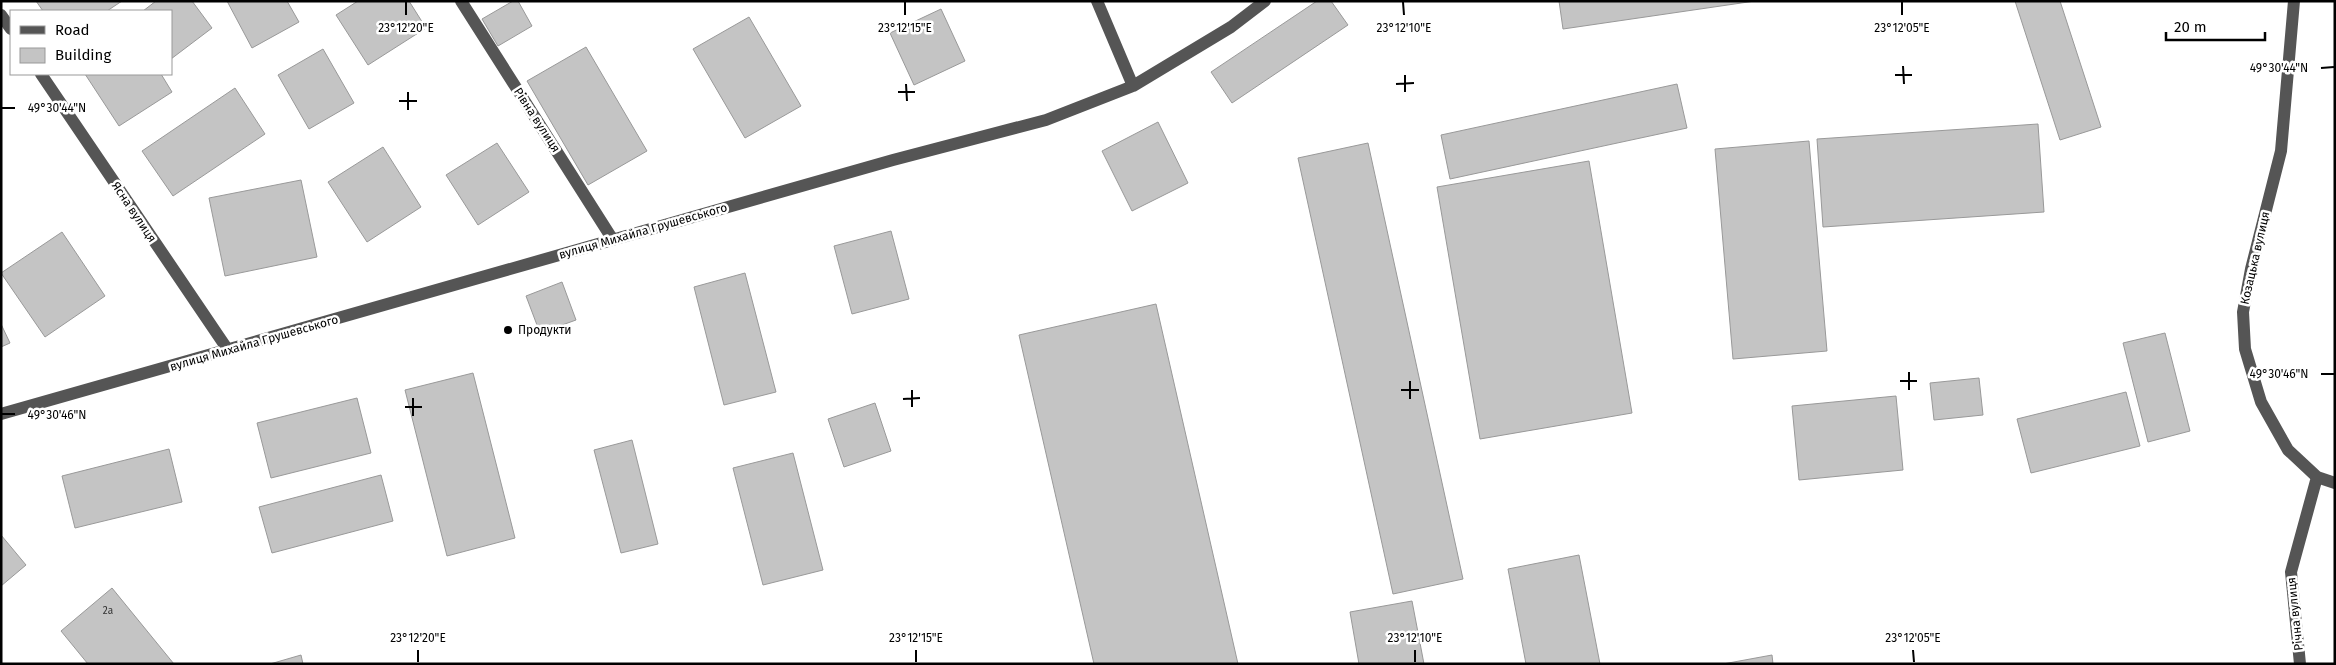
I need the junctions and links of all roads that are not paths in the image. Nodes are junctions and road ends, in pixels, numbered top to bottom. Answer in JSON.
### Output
{"nodes":[{"id":1,"x":461,"y":1,"type":"edge"},
{"id":2,"x":1097,"y":1,"type":"edge"},
{"id":3,"x":1265,"y":1,"type":"edge"},
{"id":4,"x":2294,"y":1,"type":"edge"},
{"id":5,"x":1,"y":14,"type":"edge"},
{"id":6,"x":10,"y":28,"type":"edge"},
{"id":7,"x":42,"y":75,"type":"edge"},
{"id":8,"x":1133,"y":86,"type":"junction"},
{"id":9,"x":613,"y":240,"type":"junction"},
{"id":10,"x":228,"y":350,"type":"junction"},
{"id":11,"x":1,"y":414,"type":"edge"},
{"id":12,"x":2317,"y":477,"type":"junction"},
{"id":13,"x":2335,"y":483,"type":"edge"},
{"id":14,"x":2300,"y":664,"type":"edge"}],
"edges":[{"from":1,"to":9,"type":"street","name":"Рівна вулиця"},
{"from":2,"to":8,"type":"street"},
{"from":3,"to":8,"type":"street","name":"вулиця Михайла Грушевського"},
{"from":4,"to":12,"type":"street","name":"Козацька вулиця"},
{"from":5,"to":6,"type":"street"},
{"from":7,"to":10,"type":"street","name":"Ясна вулиця"},
{"from":8,"to":9,"type":"street","name":"вулиця Михайла Грушевського"},
{"from":9,"to":10,"type":"street","name":"вулиця Михайла Грушевського"},
{"from":10,"to":11,"type":"street","name":"вулиця Михайла Грушевського"},
{"from":12,"to":13,"type":"street","name":"Козацька вулиця"},
{"from":12,"to":14,"type":"street","name":"Річна вулиця"}]}
